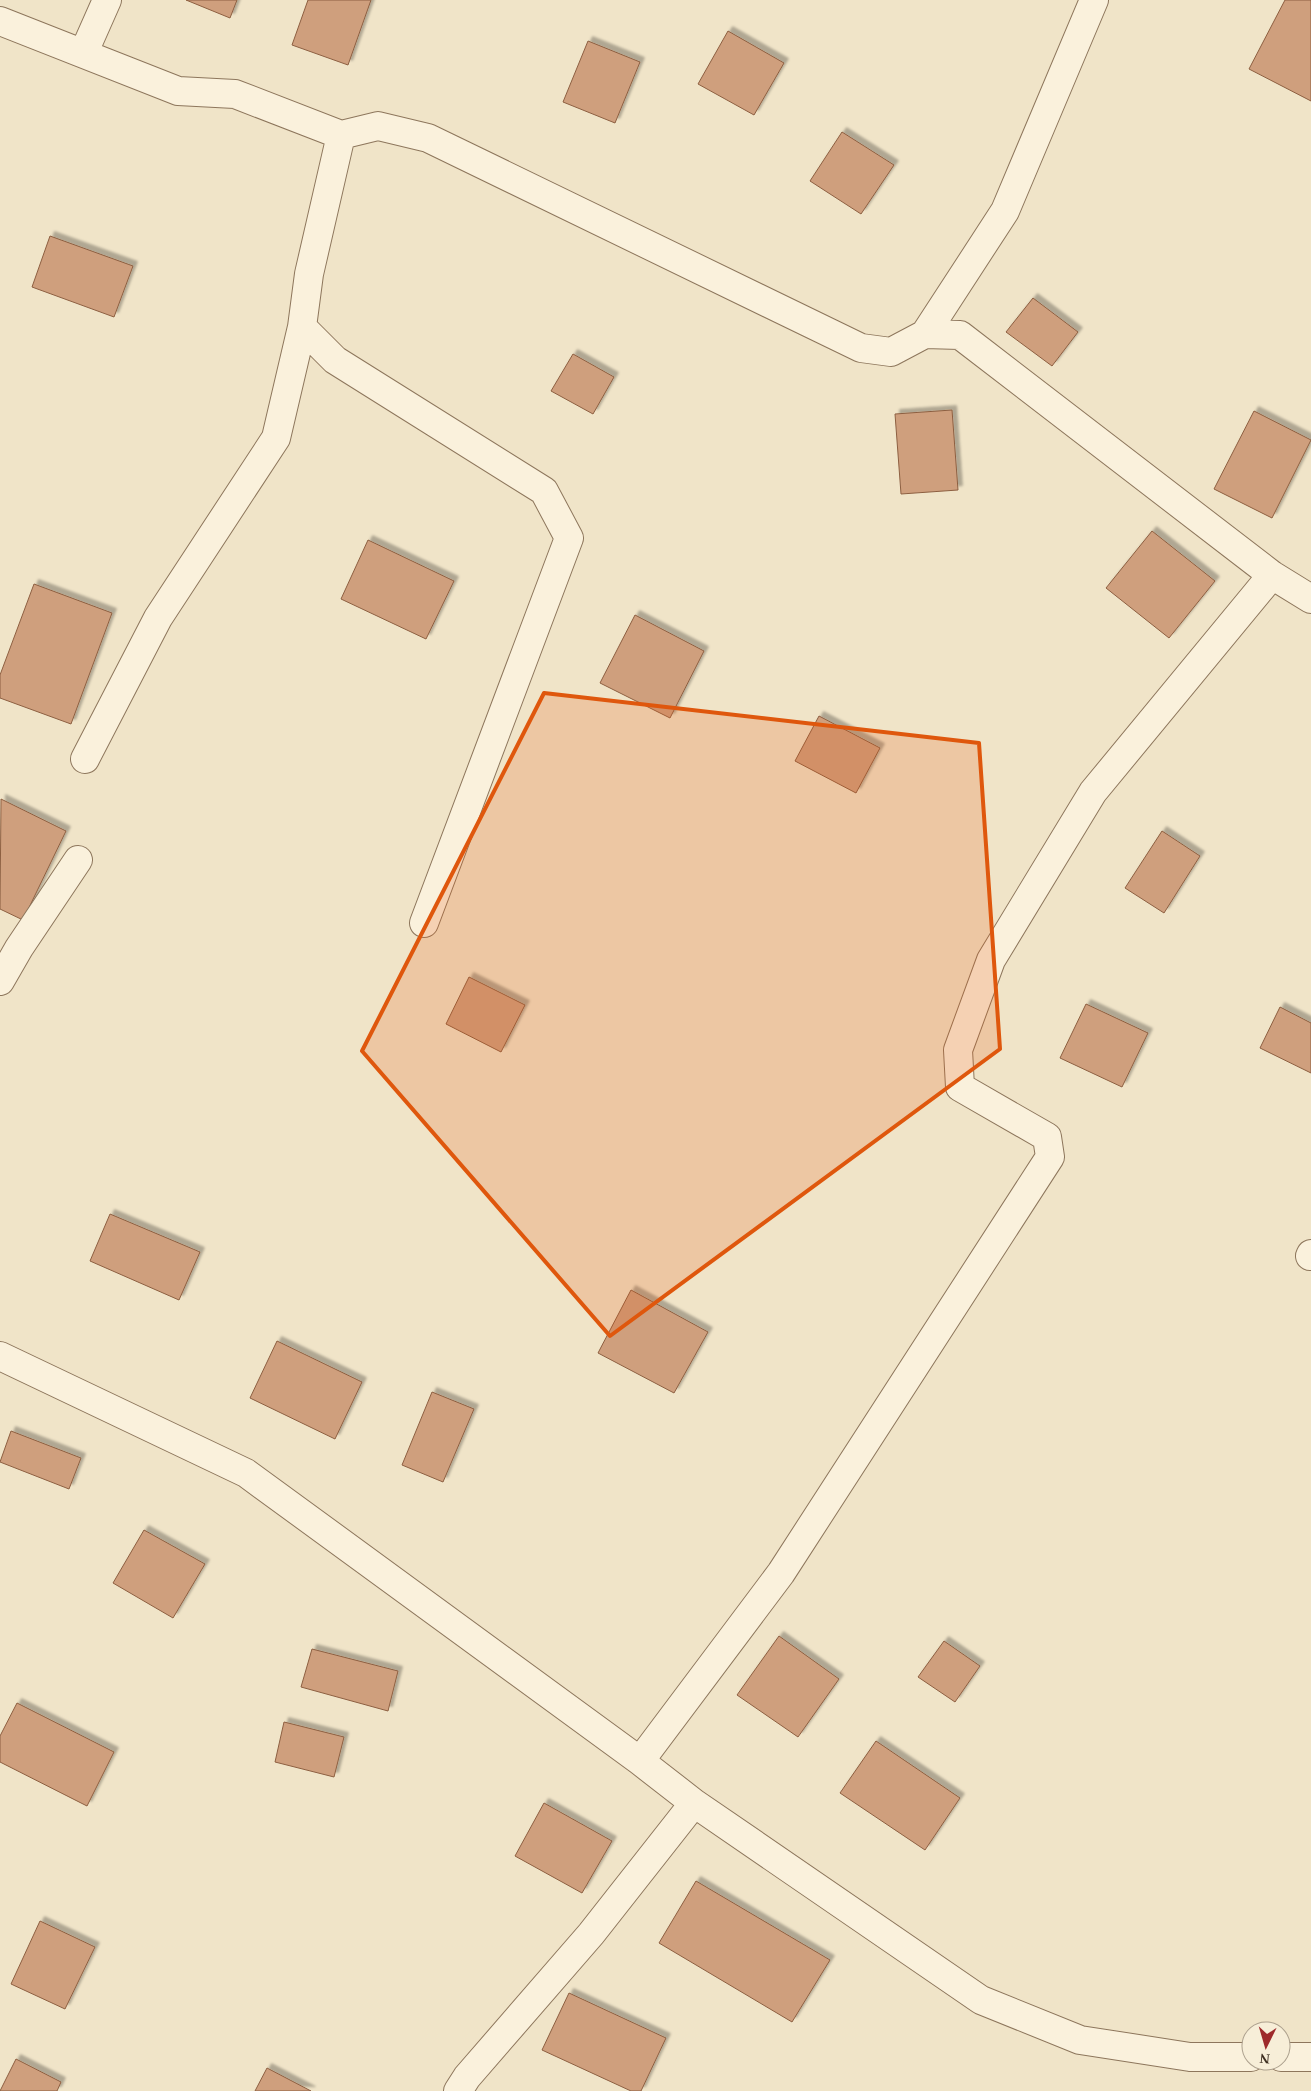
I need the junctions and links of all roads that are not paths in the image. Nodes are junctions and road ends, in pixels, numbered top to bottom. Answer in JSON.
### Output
{"nodes":[{"id":1,"x":107,"y":0,"type":"edge"},
{"id":2,"x":1094,"y":0,"type":"edge"},
{"id":3,"x":0,"y":21,"type":"edge"},
{"id":4,"x":84,"y":52,"type":"junction"},
{"id":5,"x":341,"y":135,"type":"junction"},
{"id":6,"x":302,"y":327,"type":"junction"},
{"id":7,"x":925,"y":334,"type":"junction"},
{"id":8,"x":1272,"y":575,"type":"junction"},
{"id":9,"x":1311,"y":599,"type":"edge"},
{"id":10,"x":85,"y":759,"type":"dead end"},
{"id":11,"x":78,"y":860,"type":"dead end"},
{"id":12,"x":424,"y":923,"type":"dead end"},
{"id":13,"x":0,"y":981,"type":"edge"},
{"id":14,"x":0,"y":1356,"type":"edge"},
{"id":15,"x":640,"y":1761,"type":"junction"},
{"id":16,"x":694,"y":1803,"type":"junction"},
{"id":17,"x":1241,"y":2057,"type":"edge"},
{"id":18,"x":1291,"y":2057,"type":"edge"},
{"id":19,"x":1311,"y":2057,"type":"edge"},
{"id":20,"x":458,"y":2091,"type":"edge"}],
"edges":[{"from":1,"to":4,"type":"street"},
{"from":2,"to":7,"type":"street"},
{"from":3,"to":4,"type":"street"},
{"from":4,"to":5,"type":"street"},
{"from":5,"to":6,"type":"street"},
{"from":5,"to":7,"type":"street"},
{"from":6,"to":10,"type":"street"},
{"from":6,"to":12,"type":"street"},
{"from":7,"to":8,"type":"street"},
{"from":8,"to":9,"type":"street"},
{"from":8,"to":15,"type":"street"},
{"from":11,"to":13,"type":"street"},
{"from":14,"to":15,"type":"street"},
{"from":15,"to":16,"type":"street"},
{"from":16,"to":17,"type":"street"},
{"from":16,"to":20,"type":"street"},
{"from":18,"to":19,"type":"street"}]}
